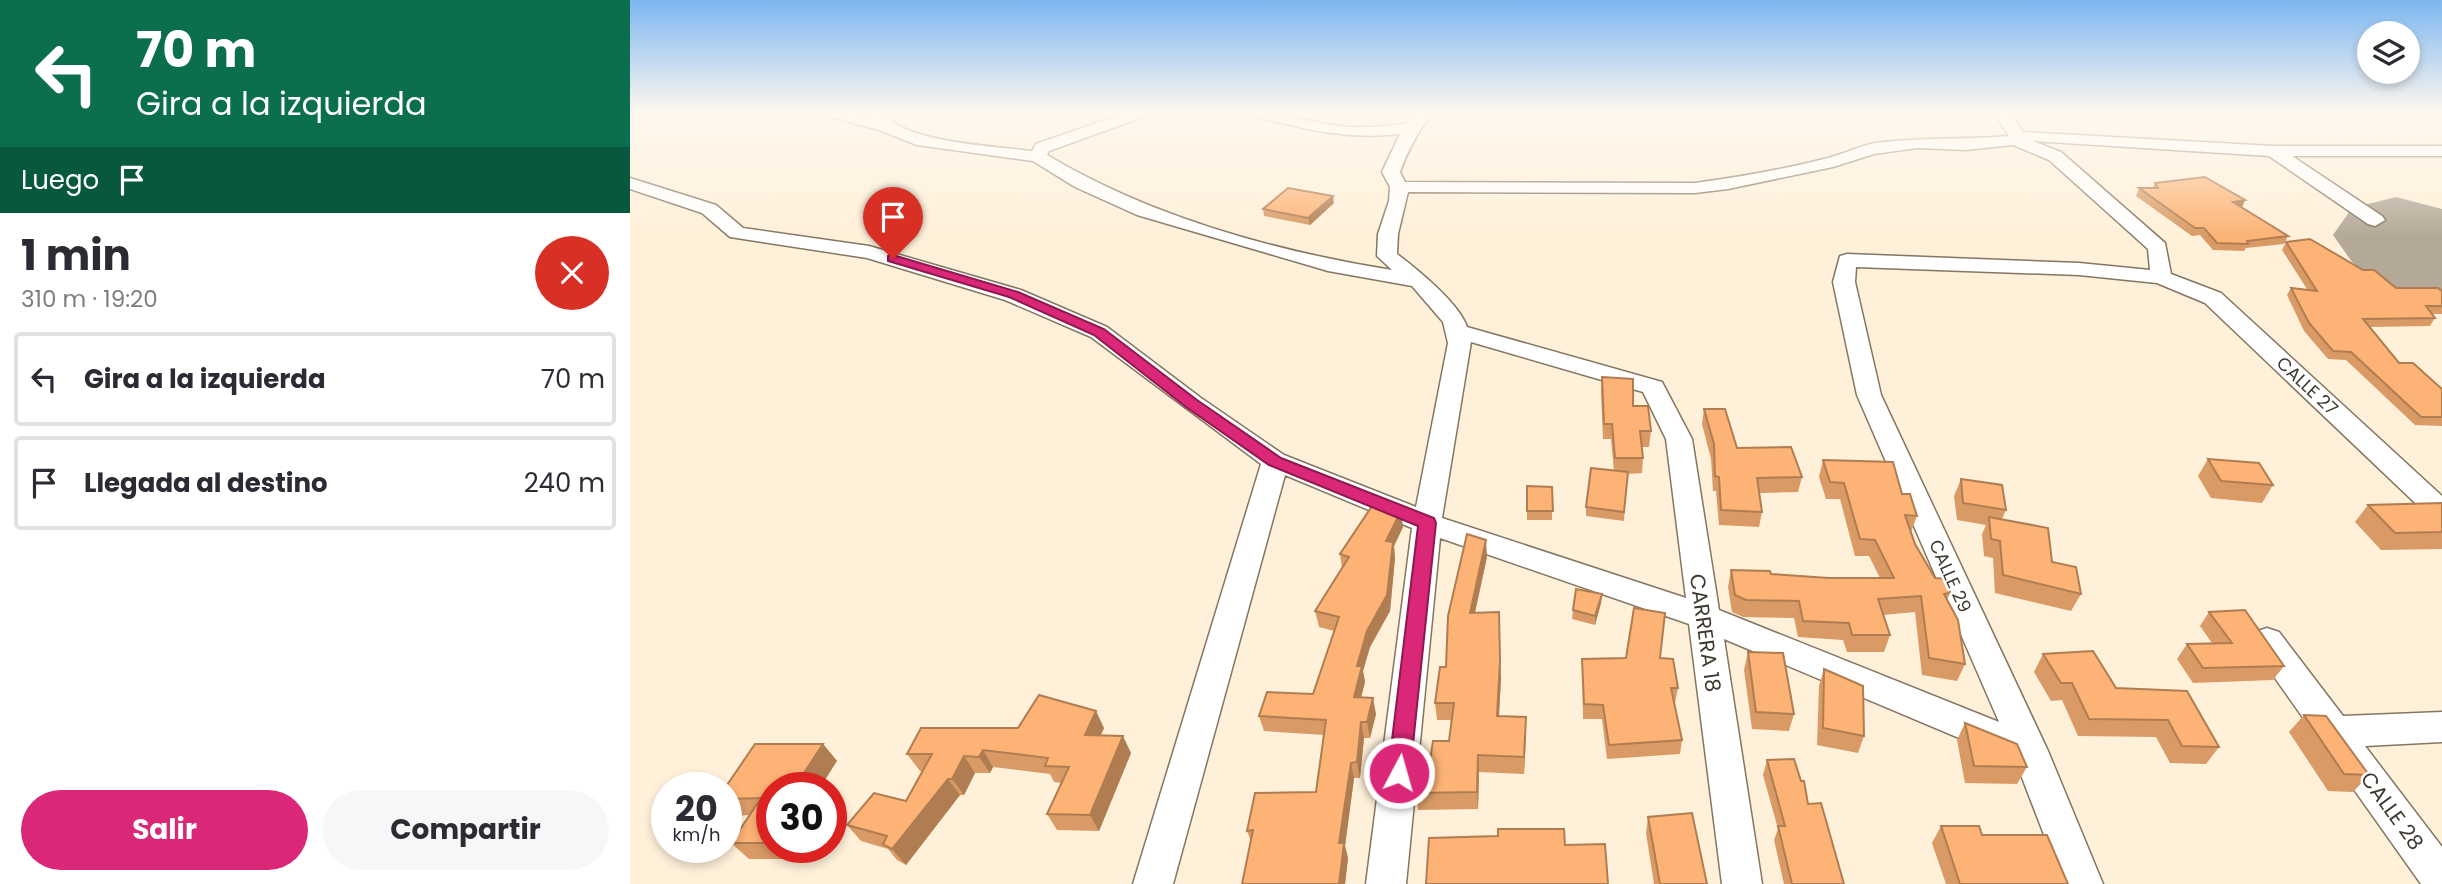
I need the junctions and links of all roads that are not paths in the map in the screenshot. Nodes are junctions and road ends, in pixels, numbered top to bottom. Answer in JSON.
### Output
{"nodes":[{"id":1,"x":1018,"y":154,"type":"edge"},
{"id":2,"x":1039,"y":154,"type":"edge"},
{"id":3,"x":1398,"y":154,"type":"edge"},
{"id":4,"x":1856,"y":154,"type":"edge"},
{"id":5,"x":2052,"y":154,"type":"edge"},
{"id":6,"x":2278,"y":154,"type":"edge"},
{"id":7,"x":1038,"y":157,"type":"junction"},
{"id":8,"x":630,"y":183,"type":"edge"},
{"id":9,"x":1399,"y":187,"type":"junction"},
{"id":10,"x":2375,"y":220,"type":"dead end"},
{"id":11,"x":1847,"y":260,"type":"joint"},
{"id":12,"x":2161,"y":277,"type":"junction"},
{"id":13,"x":1418,"y":280,"type":"junction"},
{"id":14,"x":1457,"y":331,"type":"junction"},
{"id":15,"x":1275,"y":461,"type":"junction"},
{"id":16,"x":2442,"y":512,"type":"edge"},
{"id":17,"x":1427,"y":523,"type":"junction"},
{"id":18,"x":1702,"y":616,"type":"junction"},
{"id":19,"x":2267,"y":641,"type":"edge"},
{"id":20,"x":2442,"y":727,"type":"edge"},
{"id":21,"x":2333,"y":732,"type":"junction"},
{"id":22,"x":2030,"y":751,"type":"junction"},
{"id":23,"x":2442,"y":880,"type":"edge"},
{"id":24,"x":1153,"y":884,"type":"edge"},
{"id":25,"x":1386,"y":884,"type":"edge"},
{"id":26,"x":1742,"y":884,"type":"edge"},
{"id":27,"x":2083,"y":884,"type":"edge"}],
"edges":[{"from":1,"to":7,"type":"street"},
{"from":2,"to":7,"type":"street"},
{"from":3,"to":9,"type":"street"},
{"from":4,"to":9,"type":"street"},
{"from":5,"to":12,"type":"street"},
{"from":6,"to":10,"type":"street"},
{"from":7,"to":13,"type":"street"},
{"from":8,"to":15,"type":"street"},
{"from":9,"to":13,"type":"street"},
{"from":11,"to":12,"type":"street","name":"CALLE 27"},
{"from":11,"to":22,"type":"street","name":"CALLE 29"},
{"from":12,"to":16,"type":"street","name":"CALLE 27"},
{"from":13,"to":14,"type":"street"},
{"from":14,"to":17,"type":"street"},
{"from":14,"to":18,"type":"street","name":"CARRERA 18"},
{"from":15,"to":17,"type":"street"},
{"from":15,"to":24,"type":"street"},
{"from":17,"to":18,"type":"street"},
{"from":17,"to":25,"type":"street"},
{"from":18,"to":22,"type":"street"},
{"from":18,"to":26,"type":"street","name":"CARRERA 18"},
{"from":19,"to":21,"type":"street","name":"CALLE 28"},
{"from":20,"to":21,"type":"street"},
{"from":21,"to":23,"type":"street","name":"CALLE 28"},
{"from":22,"to":27,"type":"street","name":"CALLE 29"}]}
